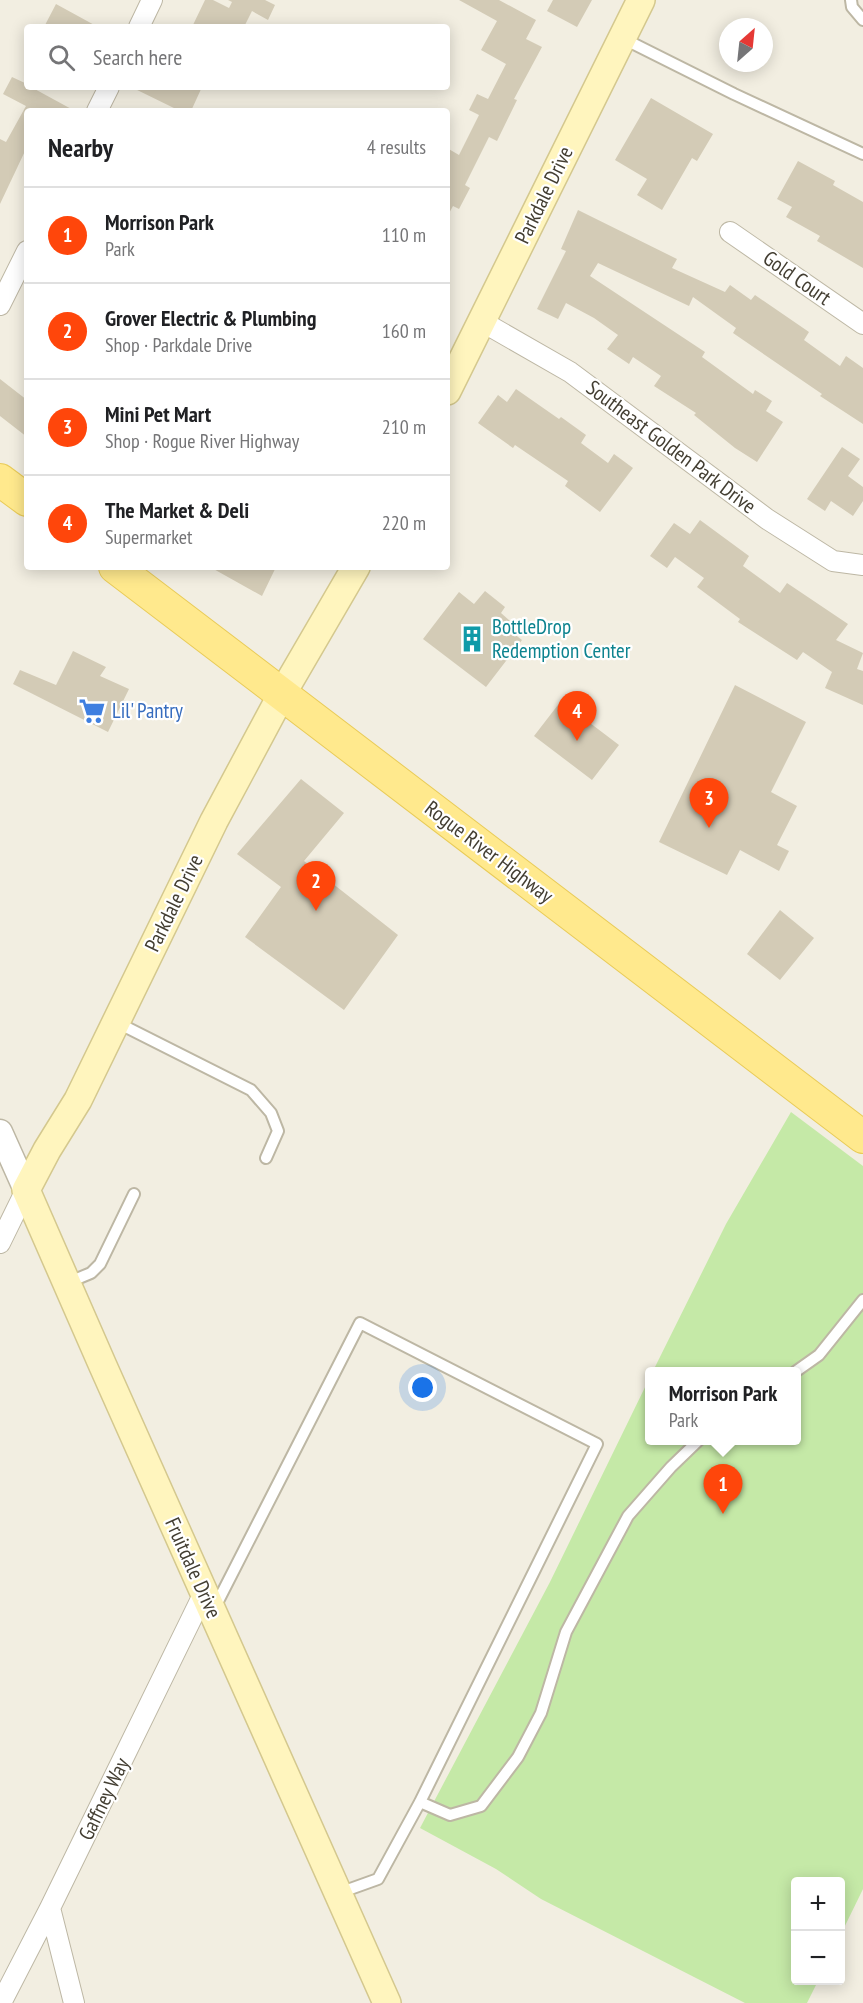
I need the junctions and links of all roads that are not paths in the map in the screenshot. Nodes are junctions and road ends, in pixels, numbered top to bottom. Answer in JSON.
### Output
{"nodes":[{"id":1,"x":152,"y":0,"type":"edge"},
{"id":2,"x":641,"y":0,"type":"edge"},
{"id":3,"x":851,"y":0,"type":"edge"},
{"id":4,"x":863,"y":20,"type":"edge"},
{"id":5,"x":140,"y":24,"type":"edge"},
{"id":6,"x":622,"y":38,"type":"junction"},
{"id":7,"x":108,"y":90,"type":"edge"},
{"id":8,"x":98,"y":108,"type":"edge"},
{"id":9,"x":863,"y":154,"type":"edge"},
{"id":10,"x":730,"y":232,"type":"dead end"},
{"id":11,"x":24,"y":257,"type":"edge"},
{"id":12,"x":0,"y":305,"type":"edge"},
{"id":13,"x":481,"y":321,"type":"junction"},
{"id":14,"x":863,"y":324,"type":"edge"},
{"id":15,"x":450,"y":385,"type":"edge"},
{"id":16,"x":0,"y":480,"type":"edge"},
{"id":17,"x":24,"y":498,"type":"edge"},
{"id":18,"x":863,"y":565,"type":"edge"},
{"id":19,"x":119,"y":570,"type":"edge"},
{"id":20,"x":354,"y":570,"type":"edge"},
{"id":21,"x":282,"y":694,"type":"junction"},
{"id":22,"x":116,"y":1022,"type":"junction"},
{"id":23,"x":0,"y":1132,"type":"edge"},
{"id":24,"x":863,"y":1137,"type":"edge"},
{"id":25,"x":266,"y":1158,"type":"dead end"},
{"id":26,"x":26,"y":1190,"type":"junction"},
{"id":27,"x":134,"y":1194,"type":"dead end"},
{"id":28,"x":0,"y":1242,"type":"edge"},
{"id":29,"x":67,"y":1283,"type":"junction"},
{"id":30,"x":863,"y":1300,"type":"edge"},
{"id":31,"x":801,"y":1367,"type":"edge"},
{"id":32,"x":694,"y":1445,"type":"edge"},
{"id":33,"x":208,"y":1602,"type":"junction"},
{"id":34,"x":420,"y":1802,"type":"junction"},
{"id":35,"x":339,"y":1893,"type":"junction"},
{"id":36,"x":50,"y":1908,"type":"junction"},
{"id":37,"x":1,"y":2003,"type":"edge"},
{"id":38,"x":74,"y":2003,"type":"edge"},
{"id":39,"x":387,"y":2003,"type":"edge"}],
"edges":[{"from":1,"to":5,"type":"street"},
{"from":2,"to":6,"type":"main road","name":"Parkdale Drive"},
{"from":3,"to":4,"type":"lane"},
{"from":6,"to":9,"type":"lane"},
{"from":6,"to":13,"type":"main road","name":"Parkdale Drive"},
{"from":7,"to":8,"type":"street"},
{"from":10,"to":14,"type":"street","name":"Gold Court"},
{"from":11,"to":12,"type":"street"},
{"from":13,"to":15,"type":"main road","name":"Parkdale Drive"},
{"from":13,"to":18,"type":"street","name":"Southeast Golden Park Drive"},
{"from":16,"to":17,"type":"main road"},
{"from":19,"to":21,"type":"main road","name":"Rogue River Highway"},
{"from":20,"to":21,"type":"main road","name":"Parkdale Drive"},
{"from":21,"to":22,"type":"main road","name":"Parkdale Drive"},
{"from":21,"to":24,"type":"main road","name":"Rogue River Highway"},
{"from":22,"to":25,"type":"lane"},
{"from":22,"to":26,"type":"main road","name":"Parkdale Drive"},
{"from":23,"to":26,"type":"street","name":"Fruitdale Drive"},
{"from":26,"to":28,"type":"street","name":"Parkdale Drive"},
{"from":26,"to":29,"type":"main road","name":"Fruitdale Drive"},
{"from":27,"to":29,"type":"lane"},
{"from":29,"to":33,"type":"main road","name":"Fruitdale Drive"},
{"from":30,"to":31,"type":"lane"},
{"from":32,"to":34,"type":"lane"},
{"from":33,"to":34,"type":"lane"},
{"from":33,"to":35,"type":"main road","name":"Fruitdale Drive"},
{"from":33,"to":36,"type":"street","name":"Gaffney Way"},
{"from":34,"to":35,"type":"lane"},
{"from":35,"to":39,"type":"main road","name":"Fruitdale Drive"},
{"from":36,"to":37,"type":"street","name":"Gaffney Way"},
{"from":36,"to":38,"type":"street"}]}
